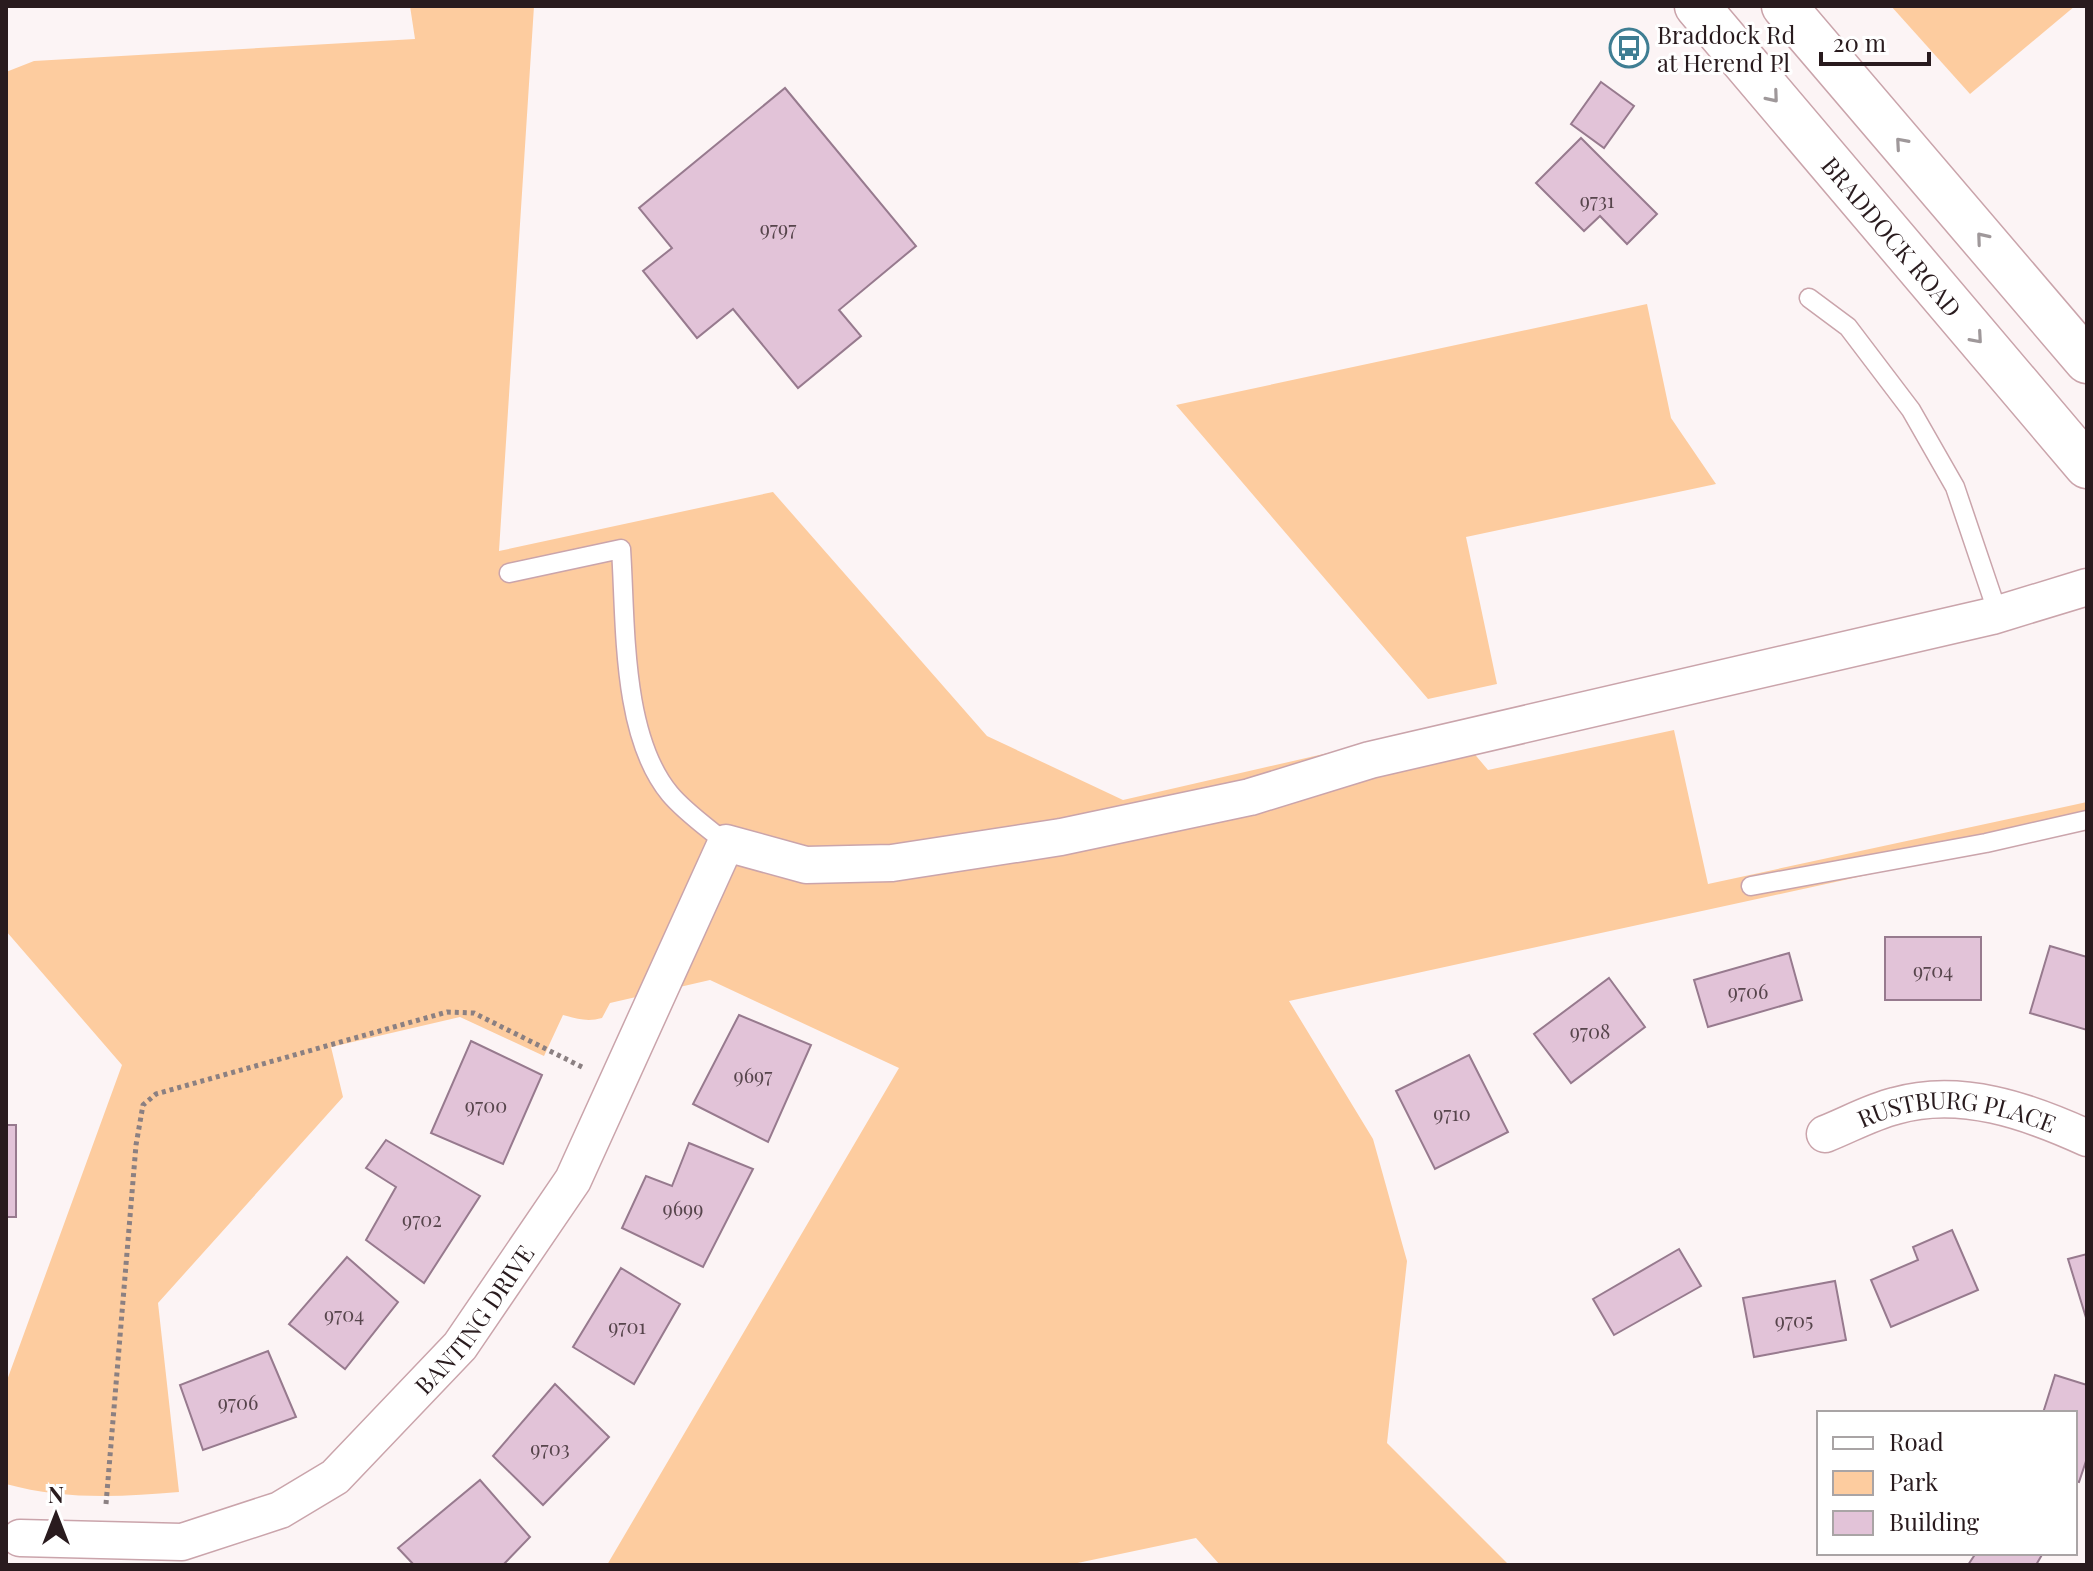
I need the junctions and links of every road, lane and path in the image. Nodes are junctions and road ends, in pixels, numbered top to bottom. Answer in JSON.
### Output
{"nodes":[{"id":1,"x":1697,"y":6,"type":"edge"},
{"id":2,"x":1784,"y":6,"type":"edge"},
{"id":3,"x":1809,"y":298,"type":"dead end"},
{"id":4,"x":2087,"y":361,"type":"edge"},
{"id":5,"x":2087,"y":466,"type":"edge"},
{"id":6,"x":509,"y":573,"type":"dead end"},
{"id":7,"x":2087,"y":587,"type":"edge"},
{"id":8,"x":1998,"y":614,"type":"junction"},
{"id":9,"x":2087,"y":820,"type":"edge"},
{"id":10,"x":726,"y":843,"type":"junction"},
{"id":11,"x":1751,"y":886,"type":"dead end"},
{"id":12,"x":617,"y":1084,"type":"junction"},
{"id":13,"x":1825,"y":1134,"type":"dead end"},
{"id":14,"x":2087,"y":1138,"type":"edge"},
{"id":15,"x":105,"y":1541,"type":"junction"},
{"id":16,"x":14,"y":1546,"type":"edge"}],
"edges":[{"from":1,"to":5,"type":"main road","name":"BRADDOCK ROAD","one_way":true},
{"from":4,"to":2,"type":"main road","one_way":true},
{"from":3,"to":8,"type":"lane"},
{"from":6,"to":10,"type":"lane"},
{"from":7,"to":8,"type":"street"},
{"from":8,"to":10,"type":"street"},
{"from":9,"to":11,"type":"lane"},
{"from":10,"to":12,"type":"street","name":"BANTING DRIVE"},
{"from":12,"to":15,"type":"street","name":"BANTING DRIVE"},
{"from":12,"to":15,"type":"path"},
{"from":13,"to":14,"type":"street","name":"RUSTBURG PLACE"},
{"from":15,"to":16,"type":"street","name":"BANTING DRIVE"}]}
